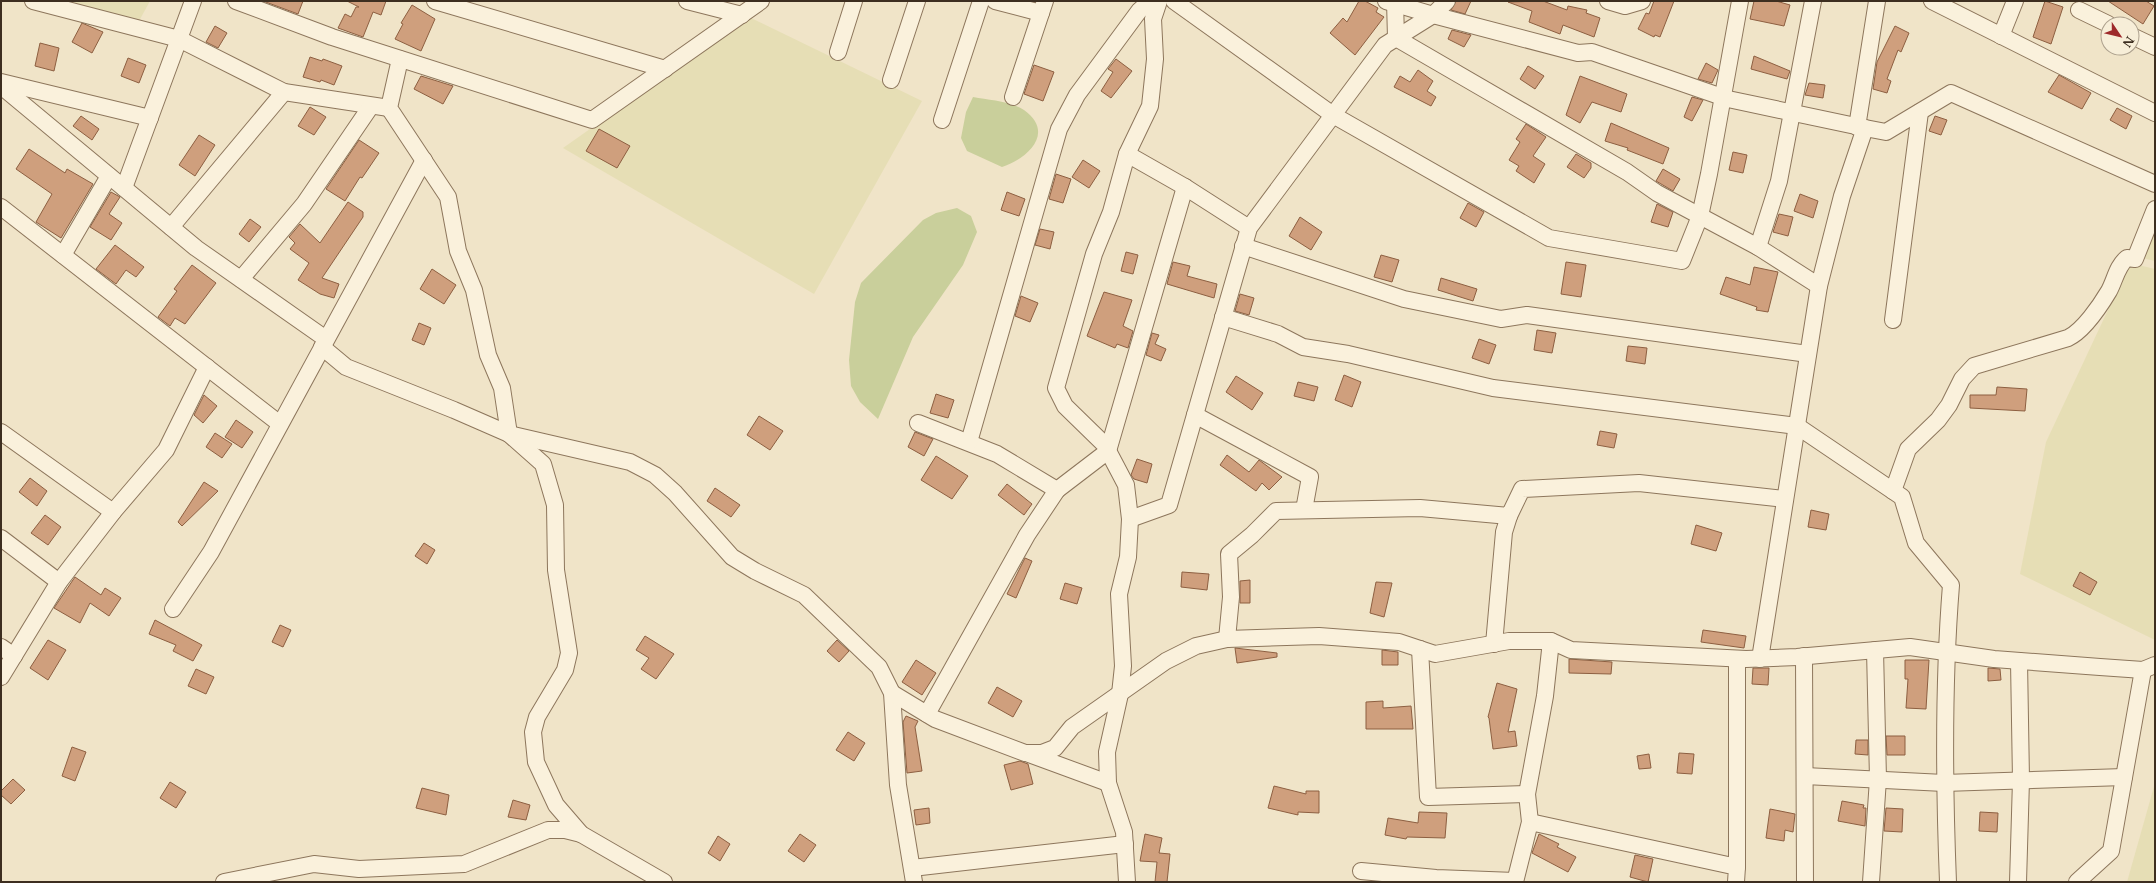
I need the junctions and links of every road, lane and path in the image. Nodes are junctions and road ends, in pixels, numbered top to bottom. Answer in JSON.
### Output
{"nodes":[{"id":1,"x":33,"y":1,"type":"edge"},
{"id":2,"x":193,"y":1,"type":"edge"},
{"id":3,"x":236,"y":1,"type":"edge"},
{"id":4,"x":435,"y":1,"type":"edge"},
{"id":5,"x":687,"y":1,"type":"edge"},
{"id":6,"x":761,"y":1,"type":"edge"},
{"id":7,"x":854,"y":1,"type":"edge"},
{"id":8,"x":917,"y":1,"type":"edge"},
{"id":9,"x":981,"y":1,"type":"edge"},
{"id":10,"x":995,"y":1,"type":"edge"},
{"id":11,"x":1150,"y":1,"type":"edge"},
{"id":12,"x":1159,"y":1,"type":"edge"},
{"id":13,"x":1174,"y":1,"type":"edge"},
{"id":14,"x":1447,"y":1,"type":"edge"},
{"id":15,"x":1608,"y":1,"type":"edge"},
{"id":16,"x":1642,"y":1,"type":"edge"},
{"id":17,"x":1740,"y":1,"type":"edge"},
{"id":18,"x":1813,"y":1,"type":"edge"},
{"id":19,"x":1877,"y":1,"type":"edge"},
{"id":20,"x":1932,"y":1,"type":"edge"},
{"id":21,"x":2015,"y":1,"type":"edge"},
{"id":22,"x":1392,"y":2,"type":"edge"},
{"id":23,"x":1043,"y":7,"type":"edge"},
{"id":24,"x":2079,"y":10,"type":"dead end"},
{"id":25,"x":742,"y":15,"type":"junction"},
{"id":26,"x":1432,"y":15,"type":"junction"},
{"id":27,"x":2100,"y":20,"type":"edge"},
{"id":28,"x":2001,"y":36,"type":"junction"},
{"id":29,"x":1396,"y":38,"type":"junction"},
{"id":30,"x":179,"y":40,"type":"junction"},
{"id":31,"x":2140,"y":40,"type":"edge"},
{"id":32,"x":2155,"y":47,"type":"edge"},
{"id":33,"x":838,"y":52,"type":"dead end"},
{"id":34,"x":400,"y":59,"type":"junction"},
{"id":35,"x":665,"y":69,"type":"junction"},
{"id":36,"x":891,"y":80,"type":"dead end"},
{"id":37,"x":1,"y":82,"type":"edge"},
{"id":38,"x":1,"y":86,"type":"edge"},
{"id":39,"x":284,"y":92,"type":"junction"},
{"id":40,"x":1013,"y":97,"type":"dead end"},
{"id":41,"x":1723,"y":98,"type":"junction"},
{"id":42,"x":371,"y":106,"type":"junction"},
{"id":43,"x":389,"y":108,"type":"junction"},
{"id":44,"x":1920,"y":112,"type":"junction"},
{"id":45,"x":1792,"y":113,"type":"junction"},
{"id":46,"x":2155,"y":113,"type":"edge"},
{"id":47,"x":1333,"y":115,"type":"junction"},
{"id":48,"x":150,"y":118,"type":"junction"},
{"id":49,"x":942,"y":120,"type":"dead end"},
{"id":50,"x":1861,"y":128,"type":"junction"},
{"id":51,"x":1127,"y":154,"type":"junction"},
{"id":52,"x":424,"y":160,"type":"junction"},
{"id":53,"x":109,"y":176,"type":"junction"},
{"id":54,"x":2155,"y":184,"type":"edge"},
{"id":55,"x":1184,"y":187,"type":"junction"},
{"id":56,"x":124,"y":188,"type":"junction"},
{"id":57,"x":1,"y":207,"type":"edge"},
{"id":58,"x":2155,"y":209,"type":"edge"},
{"id":59,"x":1700,"y":216,"type":"junction"},
{"id":60,"x":171,"y":227,"type":"junction"},
{"id":61,"x":1249,"y":228,"type":"junction"},
{"id":62,"x":1243,"y":246,"type":"junction"},
{"id":63,"x":1758,"y":247,"type":"junction"},
{"id":64,"x":62,"y":255,"type":"junction"},
{"id":65,"x":241,"y":279,"type":"junction"},
{"id":66,"x":1819,"y":286,"type":"junction"},
{"id":67,"x":1223,"y":317,"type":"junction"},
{"id":68,"x":1893,"y":320,"type":"dead end"},
{"id":69,"x":324,"y":343,"type":"junction"},
{"id":70,"x":1808,"y":354,"type":"junction"},
{"id":71,"x":207,"y":367,"type":"junction"},
{"id":72,"x":1195,"y":415,"type":"junction"},
{"id":73,"x":918,"y":423,"type":"dead end"},
{"id":74,"x":280,"y":424,"type":"junction"},
{"id":75,"x":1797,"y":426,"type":"junction"},
{"id":76,"x":1,"y":432,"type":"edge"},
{"id":77,"x":509,"y":434,"type":"junction"},
{"id":78,"x":969,"y":442,"type":"junction"},
{"id":79,"x":1108,"y":451,"type":"junction"},
{"id":80,"x":1057,"y":490,"type":"junction"},
{"id":81,"x":1893,"y":491,"type":"junction"},
{"id":82,"x":1785,"y":499,"type":"junction"},
{"id":83,"x":1304,"y":510,"type":"junction"},
{"id":84,"x":113,"y":512,"type":"junction"},
{"id":85,"x":1509,"y":516,"type":"junction"},
{"id":86,"x":1130,"y":519,"type":"junction"},
{"id":87,"x":1,"y":538,"type":"edge"},
{"id":88,"x":60,"y":582,"type":"junction"},
{"id":89,"x":173,"y":609,"type":"dead end"},
{"id":90,"x":1227,"y":639,"type":"junction"},
{"id":91,"x":1551,"y":641,"type":"junction"},
{"id":92,"x":1494,"y":644,"type":"junction"},
{"id":93,"x":1420,"y":649,"type":"junction"},
{"id":94,"x":1875,"y":650,"type":"junction"},
{"id":95,"x":7,"y":652,"type":"edge"},
{"id":96,"x":1946,"y":652,"type":"junction"},
{"id":97,"x":1804,"y":656,"type":"junction"},
{"id":98,"x":1737,"y":659,"type":"junction"},
{"id":99,"x":1760,"y":659,"type":"junction"},
{"id":100,"x":2019,"y":661,"type":"junction"},
{"id":101,"x":2149,"y":668,"type":"edge"},
{"id":102,"x":1,"y":677,"type":"edge"},
{"id":103,"x":892,"y":693,"type":"junction"},
{"id":104,"x":1120,"y":694,"type":"junction"},
{"id":105,"x":926,"y":714,"type":"junction"},
{"id":106,"x":1025,"y":753,"type":"junction"},
{"id":107,"x":1805,"y":776,"type":"junction"},
{"id":108,"x":2124,"y":777,"type":"junction"},
{"id":109,"x":1878,"y":779,"type":"junction"},
{"id":110,"x":2021,"y":780,"type":"junction"},
{"id":111,"x":1108,"y":783,"type":"junction"},
{"id":112,"x":1944,"y":783,"type":"junction"},
{"id":113,"x":1527,"y":794,"type":"junction"},
{"id":114,"x":1530,"y":822,"type":"junction"},
{"id":115,"x":581,"y":834,"type":"junction"},
{"id":116,"x":1125,"y":844,"type":"junction"},
{"id":117,"x":1361,"y":871,"type":"dead end"},
{"id":118,"x":913,"y":875,"type":"edge"},
{"id":119,"x":1737,"y":875,"type":"edge"},
{"id":120,"x":1436,"y":880,"type":"edge"},
{"id":121,"x":224,"y":882,"type":"edge"},
{"id":122,"x":664,"y":882,"type":"edge"},
{"id":123,"x":1128,"y":882,"type":"edge"},
{"id":124,"x":1515,"y":882,"type":"edge"},
{"id":125,"x":1805,"y":882,"type":"edge"},
{"id":126,"x":1871,"y":882,"type":"edge"},
{"id":127,"x":1948,"y":882,"type":"edge"},
{"id":128,"x":2018,"y":882,"type":"edge"},
{"id":129,"x":2077,"y":882,"type":"edge"}],
"edges":[{"from":1,"to":30,"type":"street"},
{"from":2,"to":30,"type":"street"},
{"from":3,"to":34,"type":"street"},
{"from":4,"to":35,"type":"street"},
{"from":5,"to":25,"type":"street"},
{"from":6,"to":25,"type":"street"},
{"from":7,"to":33,"type":"street"},
{"from":8,"to":36,"type":"street"},
{"from":9,"to":49,"type":"street"},
{"from":10,"to":23,"type":"street"},
{"from":11,"to":78,"type":"street"},
{"from":12,"to":51,"type":"street"},
{"from":13,"to":47,"type":"street"},
{"from":14,"to":26,"type":"street"},
{"from":15,"to":16,"type":"street"},
{"from":17,"to":41,"type":"street"},
{"from":18,"to":45,"type":"street"},
{"from":19,"to":50,"type":"street"},
{"from":20,"to":28,"type":"street"},
{"from":21,"to":28,"type":"street"},
{"from":22,"to":26,"type":"street"},
{"from":22,"to":29,"type":"street"},
{"from":23,"to":40,"type":"street"},
{"from":24,"to":27,"type":"street"},
{"from":25,"to":35,"type":"street"},
{"from":26,"to":29,"type":"street"},
{"from":26,"to":41,"type":"street"},
{"from":28,"to":46,"type":"street"},
{"from":29,"to":47,"type":"street"},
{"from":29,"to":59,"type":"street"},
{"from":30,"to":39,"type":"street"},
{"from":30,"to":48,"type":"street"},
{"from":31,"to":32,"type":"street"},
{"from":34,"to":35,"type":"street"},
{"from":34,"to":43,"type":"street"},
{"from":37,"to":48,"type":"street"},
{"from":38,"to":53,"type":"street"},
{"from":39,"to":42,"type":"street"},
{"from":39,"to":60,"type":"street"},
{"from":41,"to":45,"type":"street"},
{"from":41,"to":59,"type":"street"},
{"from":42,"to":43,"type":"street"},
{"from":42,"to":65,"type":"street"},
{"from":43,"to":52,"type":"street"},
{"from":44,"to":50,"type":"street"},
{"from":44,"to":54,"type":"street"},
{"from":44,"to":68,"type":"street"},
{"from":45,"to":50,"type":"street"},
{"from":45,"to":63,"type":"street"},
{"from":47,"to":59,"type":"street"},
{"from":47,"to":61,"type":"street"},
{"from":48,"to":56,"type":"street"},
{"from":50,"to":66,"type":"street"},
{"from":51,"to":55,"type":"street"},
{"from":51,"to":79,"type":"street"},
{"from":52,"to":69,"type":"street"},
{"from":52,"to":77,"type":"street"},
{"from":53,"to":56,"type":"street"},
{"from":53,"to":64,"type":"street"},
{"from":55,"to":61,"type":"street"},
{"from":55,"to":79,"type":"street"},
{"from":56,"to":60,"type":"street"},
{"from":57,"to":64,"type":"street"},
{"from":58,"to":81,"type":"street"},
{"from":59,"to":63,"type":"street"},
{"from":60,"to":65,"type":"street"},
{"from":61,"to":62,"type":"street"},
{"from":62,"to":67,"type":"street"},
{"from":62,"to":70,"type":"street"},
{"from":63,"to":66,"type":"street"},
{"from":64,"to":71,"type":"street"},
{"from":65,"to":69,"type":"street"},
{"from":66,"to":70,"type":"street"},
{"from":67,"to":72,"type":"street"},
{"from":67,"to":75,"type":"street"},
{"from":69,"to":74,"type":"street"},
{"from":69,"to":77,"type":"street"},
{"from":70,"to":75,"type":"street"},
{"from":71,"to":74,"type":"street"},
{"from":71,"to":84,"type":"street"},
{"from":72,"to":83,"type":"street"},
{"from":72,"to":86,"type":"street"},
{"from":73,"to":78,"type":"street"},
{"from":74,"to":89,"type":"street"},
{"from":75,"to":81,"type":"street"},
{"from":75,"to":82,"type":"street"},
{"from":76,"to":84,"type":"street"},
{"from":77,"to":103,"type":"street"},
{"from":77,"to":115,"type":"street"},
{"from":78,"to":80,"type":"street"},
{"from":79,"to":80,"type":"street"},
{"from":79,"to":86,"type":"street"},
{"from":80,"to":105,"type":"street"},
{"from":81,"to":96,"type":"street"},
{"from":82,"to":85,"type":"street"},
{"from":82,"to":99,"type":"street"},
{"from":83,"to":85,"type":"street"},
{"from":83,"to":90,"type":"street"},
{"from":84,"to":88,"type":"street"},
{"from":85,"to":92,"type":"street"},
{"from":86,"to":104,"type":"street"},
{"from":87,"to":88,"type":"street"},
{"from":88,"to":95,"type":"street"},
{"from":90,"to":93,"type":"street"},
{"from":90,"to":104,"type":"street"},
{"from":91,"to":92,"type":"street"},
{"from":91,"to":98,"type":"street"},
{"from":91,"to":113,"type":"street"},
{"from":92,"to":93,"type":"street"},
{"from":93,"to":113,"type":"street"},
{"from":94,"to":96,"type":"street"},
{"from":94,"to":97,"type":"street"},
{"from":94,"to":109,"type":"street"},
{"from":95,"to":102,"type":"street"},
{"from":96,"to":100,"type":"street"},
{"from":96,"to":112,"type":"street"},
{"from":97,"to":99,"type":"street"},
{"from":97,"to":107,"type":"street"},
{"from":98,"to":99,"type":"street"},
{"from":98,"to":119,"type":"street"},
{"from":100,"to":101,"type":"street"},
{"from":100,"to":110,"type":"street"},
{"from":101,"to":108,"type":"street"},
{"from":103,"to":105,"type":"street"},
{"from":103,"to":118,"type":"street"},
{"from":104,"to":106,"type":"street"},
{"from":104,"to":111,"type":"street"},
{"from":105,"to":106,"type":"street"},
{"from":106,"to":111,"type":"street"},
{"from":107,"to":109,"type":"street"},
{"from":107,"to":125,"type":"street"},
{"from":108,"to":110,"type":"street"},
{"from":108,"to":129,"type":"street"},
{"from":109,"to":112,"type":"street"},
{"from":109,"to":126,"type":"street"},
{"from":110,"to":112,"type":"street"},
{"from":110,"to":128,"type":"street"},
{"from":111,"to":116,"type":"street"},
{"from":112,"to":127,"type":"street"},
{"from":113,"to":114,"type":"street"},
{"from":114,"to":119,"type":"street"},
{"from":114,"to":124,"type":"street"},
{"from":115,"to":121,"type":"street"},
{"from":115,"to":122,"type":"street"},
{"from":116,"to":118,"type":"street"},
{"from":116,"to":123,"type":"street"},
{"from":117,"to":120,"type":"street"},
{"from":120,"to":124,"type":"street"}]}
